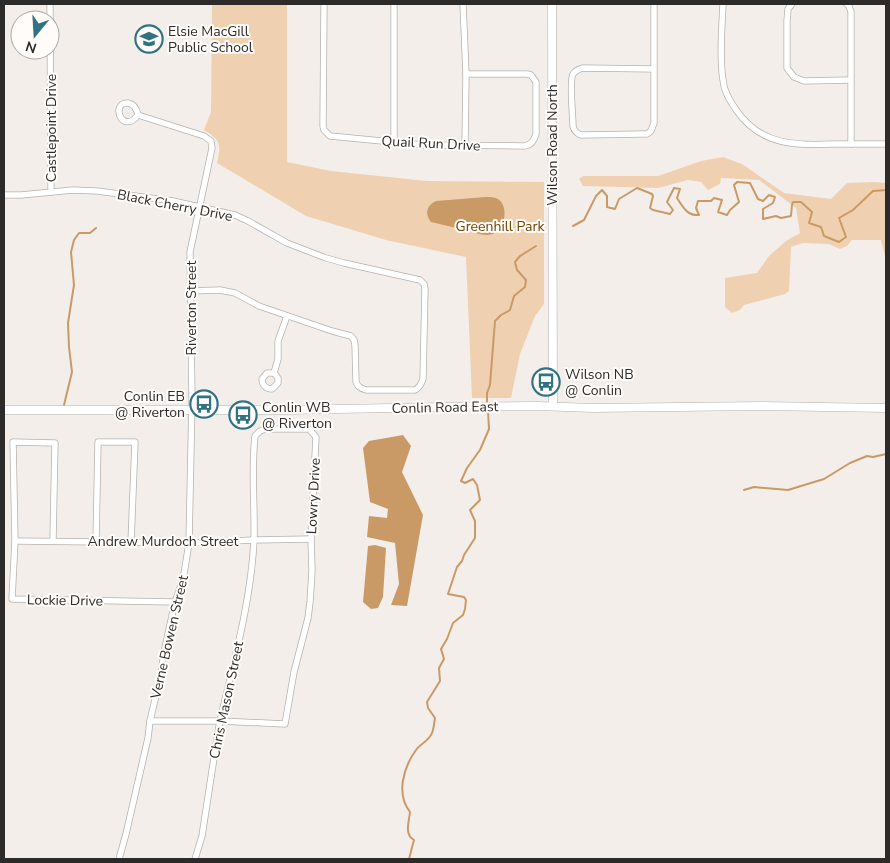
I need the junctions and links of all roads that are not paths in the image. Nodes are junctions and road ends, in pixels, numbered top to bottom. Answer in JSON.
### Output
{"nodes":[{"id":1,"x":50,"y":4,"type":"edge"},
{"id":2,"x":324,"y":4,"type":"edge"},
{"id":3,"x":394,"y":4,"type":"edge"},
{"id":4,"x":463,"y":4,"type":"edge"},
{"id":5,"x":552,"y":4,"type":"edge"},
{"id":6,"x":654,"y":4,"type":"edge"},
{"id":7,"x":723,"y":4,"type":"edge"},
{"id":8,"x":792,"y":4,"type":"edge"},
{"id":9,"x":847,"y":4,"type":"edge"},
{"id":10,"x":654,"y":68,"type":"junction"},
{"id":11,"x":466,"y":74,"type":"junction"},
{"id":12,"x":850,"y":80,"type":"junction"},
{"id":13,"x":138,"y":115,"type":"dead end"},
{"id":14,"x":394,"y":142,"type":"junction"},
{"id":15,"x":851,"y":144,"type":"junction"},
{"id":16,"x":886,"y":144,"type":"edge"},
{"id":17,"x":465,"y":146,"type":"junction"},
{"id":18,"x":51,"y":192,"type":"junction"},
{"id":19,"x":4,"y":195,"type":"edge"},
{"id":20,"x":199,"y":207,"type":"junction"},
{"id":21,"x":190,"y":291,"type":"junction"},
{"id":22,"x":287,"y":316,"type":"junction"},
{"id":23,"x":274,"y":373,"type":"dead end"},
{"id":24,"x":553,"y":406,"type":"junction"},
{"id":25,"x":886,"y":408,"type":"edge"},
{"id":26,"x":4,"y":410,"type":"edge"},
{"id":27,"x":192,"y":411,"type":"junction"},
{"id":28,"x":53,"y":540,"type":"junction"},
{"id":29,"x":254,"y":540,"type":"junction"},
{"id":30,"x":311,"y":540,"type":"junction"},
{"id":31,"x":15,"y":541,"type":"junction"},
{"id":32,"x":96,"y":541,"type":"junction"},
{"id":33,"x":131,"y":543,"type":"junction"},
{"id":34,"x":189,"y":543,"type":"junction"},
{"id":35,"x":175,"y":602,"type":"junction"},
{"id":36,"x":150,"y":720,"type":"junction"},
{"id":37,"x":220,"y":721,"type":"junction"},
{"id":38,"x":119,"y":859,"type":"edge"},
{"id":39,"x":195,"y":859,"type":"edge"}],
"edges":[{"from":1,"to":18,"type":"street","name":"Castlepoint Drive"},
{"from":2,"to":14,"type":"street","name":"Quail Run Drive"},
{"from":3,"to":14,"type":"street"},
{"from":4,"to":11,"type":"street"},
{"from":5,"to":24,"type":"street","name":"Wilson Road North"},
{"from":6,"to":10,"type":"street"},
{"from":7,"to":15,"type":"street"},
{"from":8,"to":12,"type":"street"},
{"from":9,"to":12,"type":"street"},
{"from":10,"to":10,"type":"street"},
{"from":11,"to":17,"type":"street"},
{"from":11,"to":17,"type":"street","name":"Quail Run Drive"},
{"from":12,"to":15,"type":"street"},
{"from":13,"to":20,"type":"street","name":"Riverton Street"},
{"from":14,"to":17,"type":"street","name":"Quail Run Drive"},
{"from":15,"to":16,"type":"street"},
{"from":18,"to":19,"type":"street","name":"Black Cherry Drive"},
{"from":18,"to":20,"type":"street","name":"Black Cherry Drive"},
{"from":20,"to":21,"type":"street","name":"Riverton Street"},
{"from":20,"to":22,"type":"street","name":"Black Cherry Drive"},
{"from":21,"to":22,"type":"street","name":"Black Cherry Drive"},
{"from":21,"to":27,"type":"street","name":"Riverton Street"},
{"from":22,"to":23,"type":"street"},
{"from":24,"to":25,"type":"street","name":"Conlin Road East"},
{"from":24,"to":27,"type":"street","name":"Conlin Road East"},
{"from":26,"to":27,"type":"street","name":"Conlin Road East"},
{"from":27,"to":34,"type":"street","name":"Verne Bowen Street"},
{"from":28,"to":31,"type":"street","name":"Andrew Murdoch Street"},
{"from":28,"to":31,"type":"street","name":"Lockie Drive"},
{"from":28,"to":32,"type":"street","name":"Andrew Murdoch Street"},
{"from":29,"to":30,"type":"street","name":"Andrew Murdoch Street"},
{"from":29,"to":30,"type":"street","name":"Lowry Drive"},
{"from":29,"to":34,"type":"street","name":"Andrew Murdoch Street"},
{"from":29,"to":37,"type":"street","name":"Chris Mason Street"},
{"from":30,"to":37,"type":"street","name":"Lowry Drive"},
{"from":31,"to":35,"type":"street","name":"Lockie Drive"},
{"from":32,"to":33,"type":"street","name":"Andrew Murdoch Street"},
{"from":32,"to":33,"type":"street"},
{"from":33,"to":34,"type":"street","name":"Andrew Murdoch Street"},
{"from":34,"to":35,"type":"street","name":"Verne Bowen Street"},
{"from":35,"to":36,"type":"street","name":"Verne Bowen Street"},
{"from":36,"to":37,"type":"street"},
{"from":36,"to":38,"type":"street","name":"Verne Bowen Street"},
{"from":37,"to":39,"type":"street","name":"Chris Mason Street"}]}
